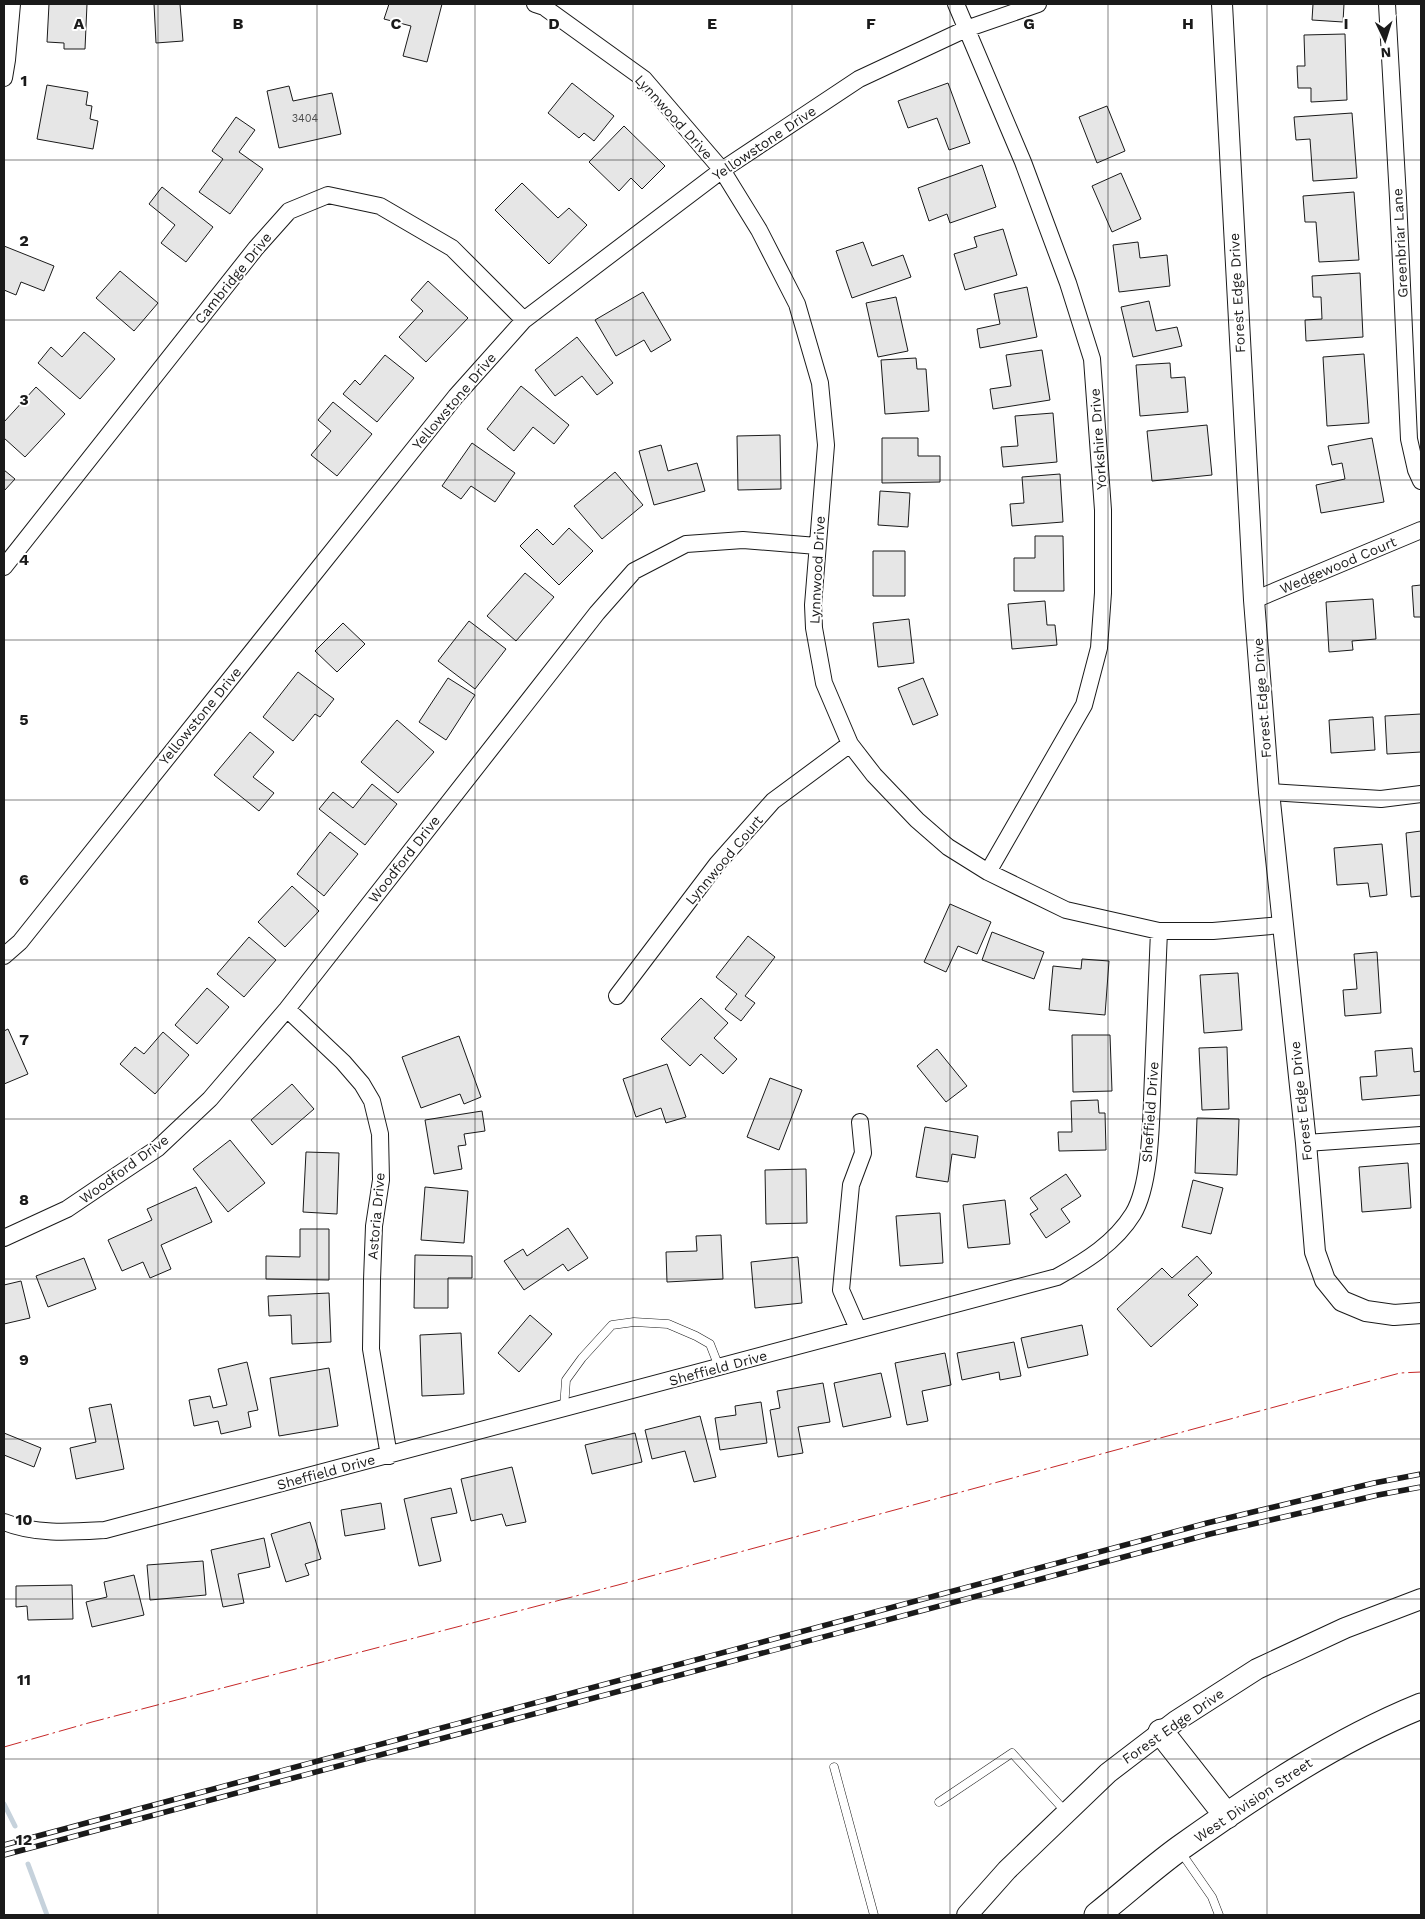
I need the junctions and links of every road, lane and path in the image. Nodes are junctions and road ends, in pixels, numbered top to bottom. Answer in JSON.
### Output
{"nodes":[{"id":1,"x":12,"y":4,"type":"edge"},
{"id":2,"x":535,"y":4,"type":"edge"},
{"id":3,"x":956,"y":4,"type":"edge"},
{"id":4,"x":1038,"y":4,"type":"edge"},
{"id":5,"x":1222,"y":4,"type":"edge"},
{"id":6,"x":1387,"y":4,"type":"edge"},
{"id":7,"x":966,"y":29,"type":"junction"},
{"id":8,"x":4,"y":78,"type":"edge"},
{"id":9,"x":722,"y":170,"type":"junction"},
{"id":10,"x":524,"y":320,"type":"junction"},
{"id":11,"x":1421,"y":481,"type":"edge"},
{"id":12,"x":1421,"y":530,"type":"edge"},
{"id":13,"x":817,"y":546,"type":"junction"},
{"id":14,"x":4,"y":567,"type":"edge"},
{"id":15,"x":1254,"y":600,"type":"junction"},
{"id":16,"x":850,"y":744,"type":"junction"},
{"id":17,"x":1269,"y":792,"type":"junction"},
{"id":18,"x":1421,"y":794,"type":"edge"},
{"id":19,"x":988,"y":872,"type":"junction"},
{"id":20,"x":1282,"y":925,"type":"junction"},
{"id":21,"x":1159,"y":931,"type":"junction"},
{"id":22,"x":4,"y":956,"type":"edge"},
{"id":23,"x":617,"y":996,"type":"dead end"},
{"id":24,"x":287,"y":1009,"type":"junction"},
{"id":25,"x":860,"y":1122,"type":"dead end"},
{"id":26,"x":1421,"y":1134,"type":"edge"},
{"id":27,"x":1306,"y":1144,"type":"junction"},
{"id":28,"x":4,"y":1238,"type":"edge"},
{"id":29,"x":1421,"y":1313,"type":"edge"},
{"id":30,"x":858,"y":1329,"type":"junction"},
{"id":31,"x":719,"y":1368,"type":"junction"},
{"id":32,"x":564,"y":1408,"type":"junction"},
{"id":33,"x":389,"y":1456,"type":"junction"},
{"id":34,"x":4,"y":1522,"type":"edge"},
{"id":35,"x":1421,"y":1599,"type":"edge"},
{"id":36,"x":1421,"y":1706,"type":"edge"},
{"id":37,"x":1161,"y":1732,"type":"junction"},
{"id":38,"x":834,"y":1767,"type":"dead end"},
{"id":39,"x":939,"y":1802,"type":"dead end"},
{"id":40,"x":1067,"y":1813,"type":"junction"},
{"id":41,"x":1227,"y":1816,"type":"junction"},
{"id":42,"x":1179,"y":1849,"type":"junction"},
{"id":43,"x":874,"y":1915,"type":"edge"},
{"id":44,"x":967,"y":1915,"type":"edge"},
{"id":45,"x":1097,"y":1915,"type":"edge"},
{"id":46,"x":1219,"y":1915,"type":"edge"}],
"edges":[{"from":1,"to":8,"type":"street"},
{"from":2,"to":9,"type":"street","name":"Lynnwood Drive"},
{"from":3,"to":7,"type":"street","name":"Yorkshire Drive"},
{"from":4,"to":7,"type":"street","name":"Yellowstone Drive"},
{"from":5,"to":15,"type":"street","name":"Forest Edge Drive"},
{"from":6,"to":11,"type":"street","name":"Greenbriar Lane"},
{"from":7,"to":9,"type":"street","name":"Yellowstone Drive"},
{"from":7,"to":19,"type":"street","name":"Yorkshire Drive"},
{"from":9,"to":10,"type":"street","name":"Yellowstone Drive"},
{"from":9,"to":13,"type":"street","name":"Lynnwood Drive"},
{"from":10,"to":14,"type":"street","name":"Cambridge Drive"},
{"from":10,"to":22,"type":"street","name":"Yellowstone Drive"},
{"from":12,"to":15,"type":"street","name":"Wedgewood Court"},
{"from":13,"to":16,"type":"street","name":"Lynnwood Drive"},
{"from":13,"to":24,"type":"street","name":"Woodford Drive"},
{"from":15,"to":17,"type":"street","name":"Forest Edge Drive"},
{"from":16,"to":19,"type":"street","name":"Lynnwood Drive"},
{"from":16,"to":23,"type":"street","name":"Lynnwood Court"},
{"from":17,"to":18,"type":"street"},
{"from":17,"to":20,"type":"street","name":"Forest Edge Drive"},
{"from":19,"to":21,"type":"street","name":"Lynnwood Drive"},
{"from":20,"to":21,"type":"street","name":"Lynnwood Drive"},
{"from":20,"to":27,"type":"street","name":"Forest Edge Drive"},
{"from":21,"to":30,"type":"street","name":"Sheffield Drive"},
{"from":24,"to":28,"type":"street","name":"Woodford Drive"},
{"from":24,"to":33,"type":"street","name":"Astoria Drive"},
{"from":25,"to":30,"type":"street"},
{"from":26,"to":27,"type":"street"},
{"from":27,"to":29,"type":"street","name":"Forest Edge Drive"},
{"from":30,"to":31,"type":"street","name":"Sheffield Drive"},
{"from":31,"to":32,"type":"street","name":"Sheffield Drive"},
{"from":31,"to":32,"type":"lane"},
{"from":32,"to":33,"type":"street","name":"Sheffield Drive"},
{"from":33,"to":34,"type":"street","name":"Sheffield Drive"},
{"from":35,"to":37,"type":"street","name":"Forest Edge Drive"},
{"from":36,"to":41,"type":"main road","name":"West Division Street"},
{"from":37,"to":40,"type":"street","name":"Forest Edge Drive"},
{"from":37,"to":41,"type":"main road"},
{"from":38,"to":43,"type":"lane"},
{"from":39,"to":40,"type":"lane"},
{"from":40,"to":44,"type":"street","name":"Forest Edge Drive"},
{"from":41,"to":42,"type":"main road","name":"West Division Street"},
{"from":42,"to":45,"type":"main road","name":"West Division Street"},
{"from":42,"to":46,"type":"lane"}]}
